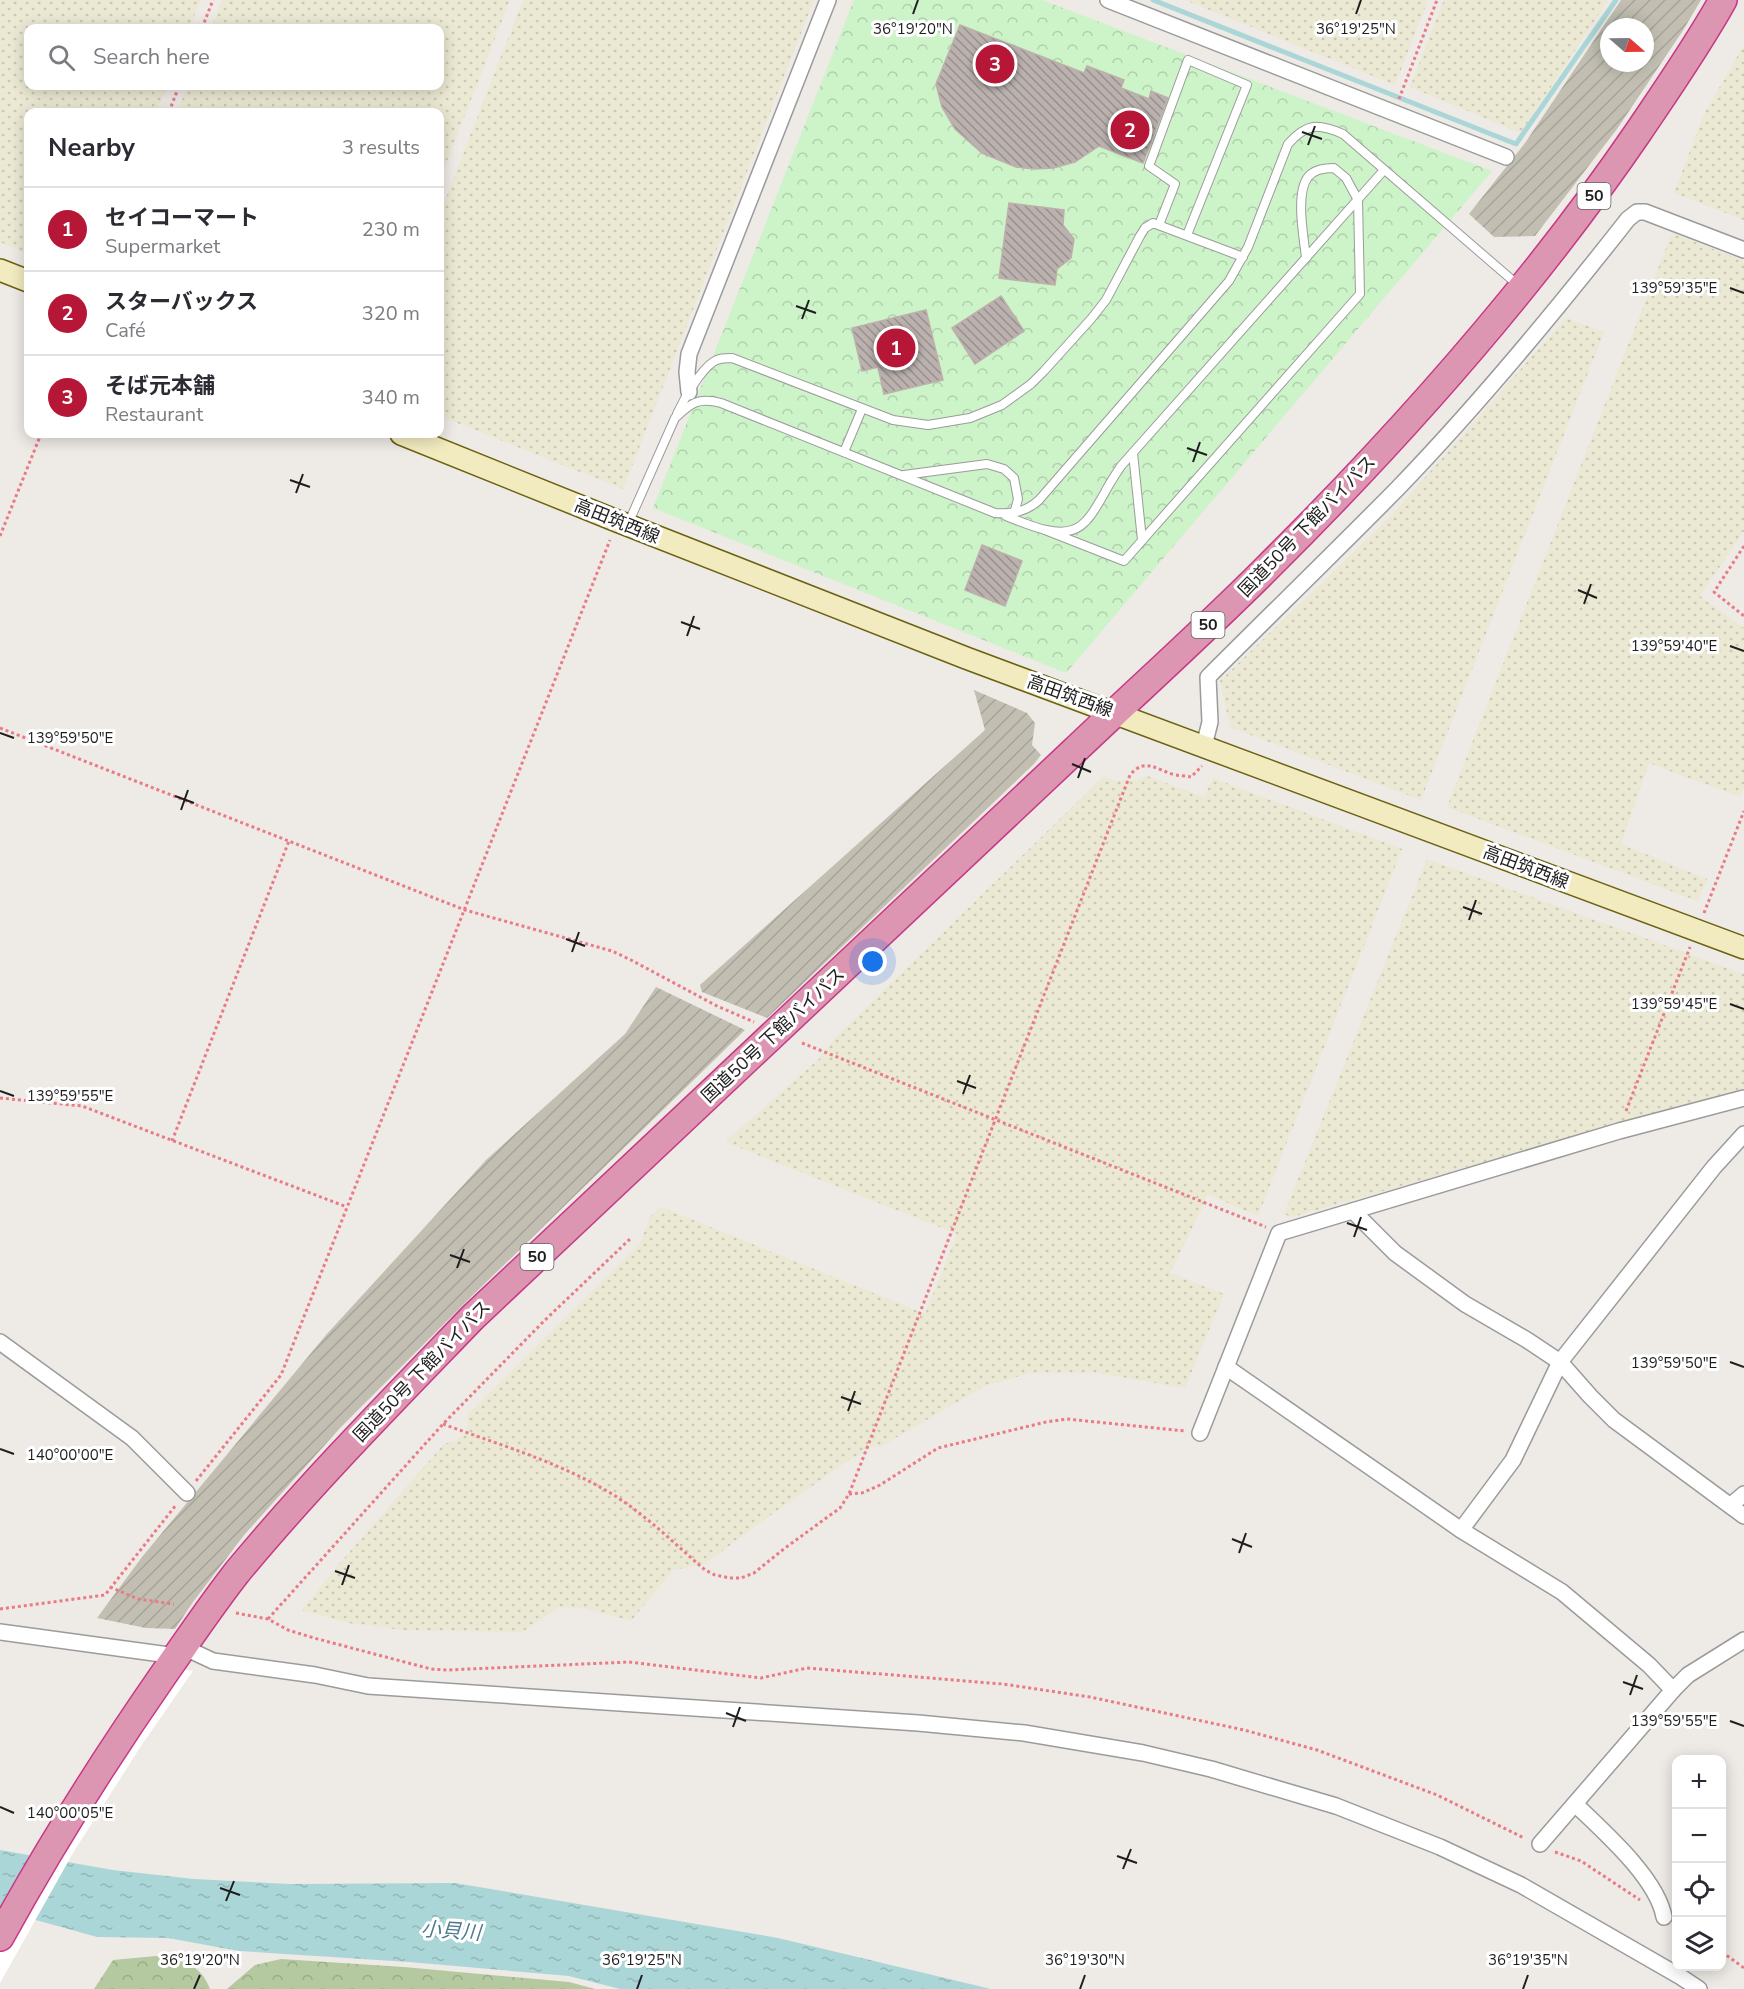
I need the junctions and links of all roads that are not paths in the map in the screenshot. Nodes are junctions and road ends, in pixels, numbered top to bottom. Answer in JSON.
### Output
{"nodes":[{"id":1,"x":828,"y":0,"type":"edge"},
{"id":2,"x":1108,"y":0,"type":"edge"},
{"id":3,"x":1723,"y":0,"type":"edge"},
{"id":4,"x":1506,"y":157,"type":"dead end"},
{"id":5,"x":1384,"y":170,"type":"junction"},
{"id":6,"x":1358,"y":200,"type":"junction"},
{"id":7,"x":1159,"y":225,"type":"junction"},
{"id":8,"x":1187,"y":235,"type":"junction"},
{"id":9,"x":1744,"y":250,"type":"edge"},
{"id":10,"x":1243,"y":257,"type":"junction"},
{"id":11,"x":1306,"y":258,"type":"junction"},
{"id":12,"x":0,"y":270,"type":"edge"},
{"id":13,"x":24,"y":279,"type":"edge"},
{"id":14,"x":1521,"y":288,"type":"junction"},
{"id":15,"x":689,"y":392,"type":"junction"},
{"id":16,"x":862,"y":409,"type":"junction"},
{"id":17,"x":675,"y":418,"type":"junction"},
{"id":18,"x":411,"y":438,"type":"edge"},
{"id":19,"x":844,"y":452,"type":"junction"},
{"id":20,"x":1133,"y":453,"type":"junction"},
{"id":21,"x":903,"y":476,"type":"junction"},
{"id":22,"x":995,"y":513,"type":"junction"},
{"id":23,"x":1014,"y":514,"type":"junction"},
{"id":24,"x":622,"y":523,"type":"junction"},
{"id":25,"x":1045,"y":530,"type":"junction"},
{"id":26,"x":1142,"y":540,"type":"junction"},
{"id":27,"x":1115,"y":713,"type":"junction"},
{"id":28,"x":1208,"y":747,"type":"junction"},
{"id":29,"x":1744,"y":948,"type":"edge"},
{"id":30,"x":1744,"y":1098,"type":"edge"},
{"id":31,"x":1744,"y":1134,"type":"edge"},
{"id":32,"x":1353,"y":1211,"type":"junction"},
{"id":33,"x":0,"y":1342,"type":"edge"},
{"id":34,"x":1560,"y":1362,"type":"junction"},
{"id":35,"x":1226,"y":1367,"type":"junction"},
{"id":36,"x":1200,"y":1433,"type":"road end"},
{"id":37,"x":187,"y":1492,"type":"road end"},
{"id":38,"x":1744,"y":1494,"type":"edge"},
{"id":39,"x":1731,"y":1505,"type":"junction"},
{"id":40,"x":1744,"y":1516,"type":"edge"},
{"id":41,"x":1461,"y":1530,"type":"junction"},
{"id":42,"x":0,"y":1632,"type":"edge"},
{"id":43,"x":1744,"y":1640,"type":"edge"},
{"id":44,"x":176,"y":1657,"type":"junction"},
{"id":45,"x":1673,"y":1690,"type":"junction"},
{"id":46,"x":1575,"y":1804,"type":"junction"},
{"id":47,"x":1540,"y":1844,"type":"dead end"},
{"id":48,"x":1664,"y":1917,"type":"dead end"},
{"id":49,"x":0,"y":1937,"type":"edge"},
{"id":50,"x":1699,"y":1989,"type":"edge"}],
"edges":[{"from":1,"to":15,"type":"street"},
{"from":2,"to":4,"type":"street"},
{"from":3,"to":14,"type":"highway","name":"国道50号 下館バイパス","number":"50"},
{"from":5,"to":6,"type":"lane"},
{"from":5,"to":10,"type":"lane"},
{"from":5,"to":14,"type":"lane"},
{"from":6,"to":11,"type":"lane"},
{"from":6,"to":11,"type":"lane"},
{"from":6,"to":26,"type":"lane"},
{"from":7,"to":8,"type":"lane"},
{"from":7,"to":8,"type":"lane"},
{"from":7,"to":16,"type":"lane"},
{"from":8,"to":10,"type":"lane"},
{"from":9,"to":28,"type":"street"},
{"from":10,"to":23,"type":"lane"},
{"from":11,"to":20,"type":"lane"},
{"from":12,"to":13,"type":"main road"},
{"from":14,"to":27,"type":"highway","name":"国道50号 下館バイパス","number":"50"},
{"from":15,"to":16,"type":"lane"},
{"from":15,"to":17,"type":"lane"},
{"from":16,"to":19,"type":"lane"},
{"from":17,"to":19,"type":"lane"},
{"from":17,"to":24,"type":"lane"},
{"from":18,"to":24,"type":"main road","name":"高田筑西線"},
{"from":19,"to":21,"type":"lane"},
{"from":20,"to":25,"type":"lane"},
{"from":20,"to":26,"type":"lane"},
{"from":21,"to":22,"type":"lane"},
{"from":21,"to":23,"type":"lane"},
{"from":22,"to":23,"type":"lane"},
{"from":22,"to":25,"type":"lane"},
{"from":24,"to":27,"type":"main road","name":"高田筑西線"},
{"from":25,"to":26,"type":"lane"},
{"from":27,"to":28,"type":"main road","name":"高田筑西線"},
{"from":27,"to":44,"type":"highway","name":"国道50号 下館バイパス","number":"50"},
{"from":28,"to":29,"type":"main road","name":"高田筑西線"},
{"from":30,"to":32,"type":"street"},
{"from":31,"to":34,"type":"street"},
{"from":32,"to":34,"type":"street"},
{"from":32,"to":35,"type":"street"},
{"from":33,"to":37,"type":"street"},
{"from":34,"to":39,"type":"street"},
{"from":34,"to":41,"type":"street"},
{"from":35,"to":36,"type":"street"},
{"from":35,"to":41,"type":"street"},
{"from":38,"to":39,"type":"street"},
{"from":39,"to":40,"type":"street"},
{"from":41,"to":45,"type":"street"},
{"from":42,"to":44,"type":"street"},
{"from":43,"to":45,"type":"street"},
{"from":44,"to":49,"type":"highway","name":"国道50号 下館バイパス","number":"50"},
{"from":44,"to":50,"type":"street"},
{"from":45,"to":46,"type":"street"},
{"from":46,"to":47,"type":"street"},
{"from":46,"to":48,"type":"street"}]}
